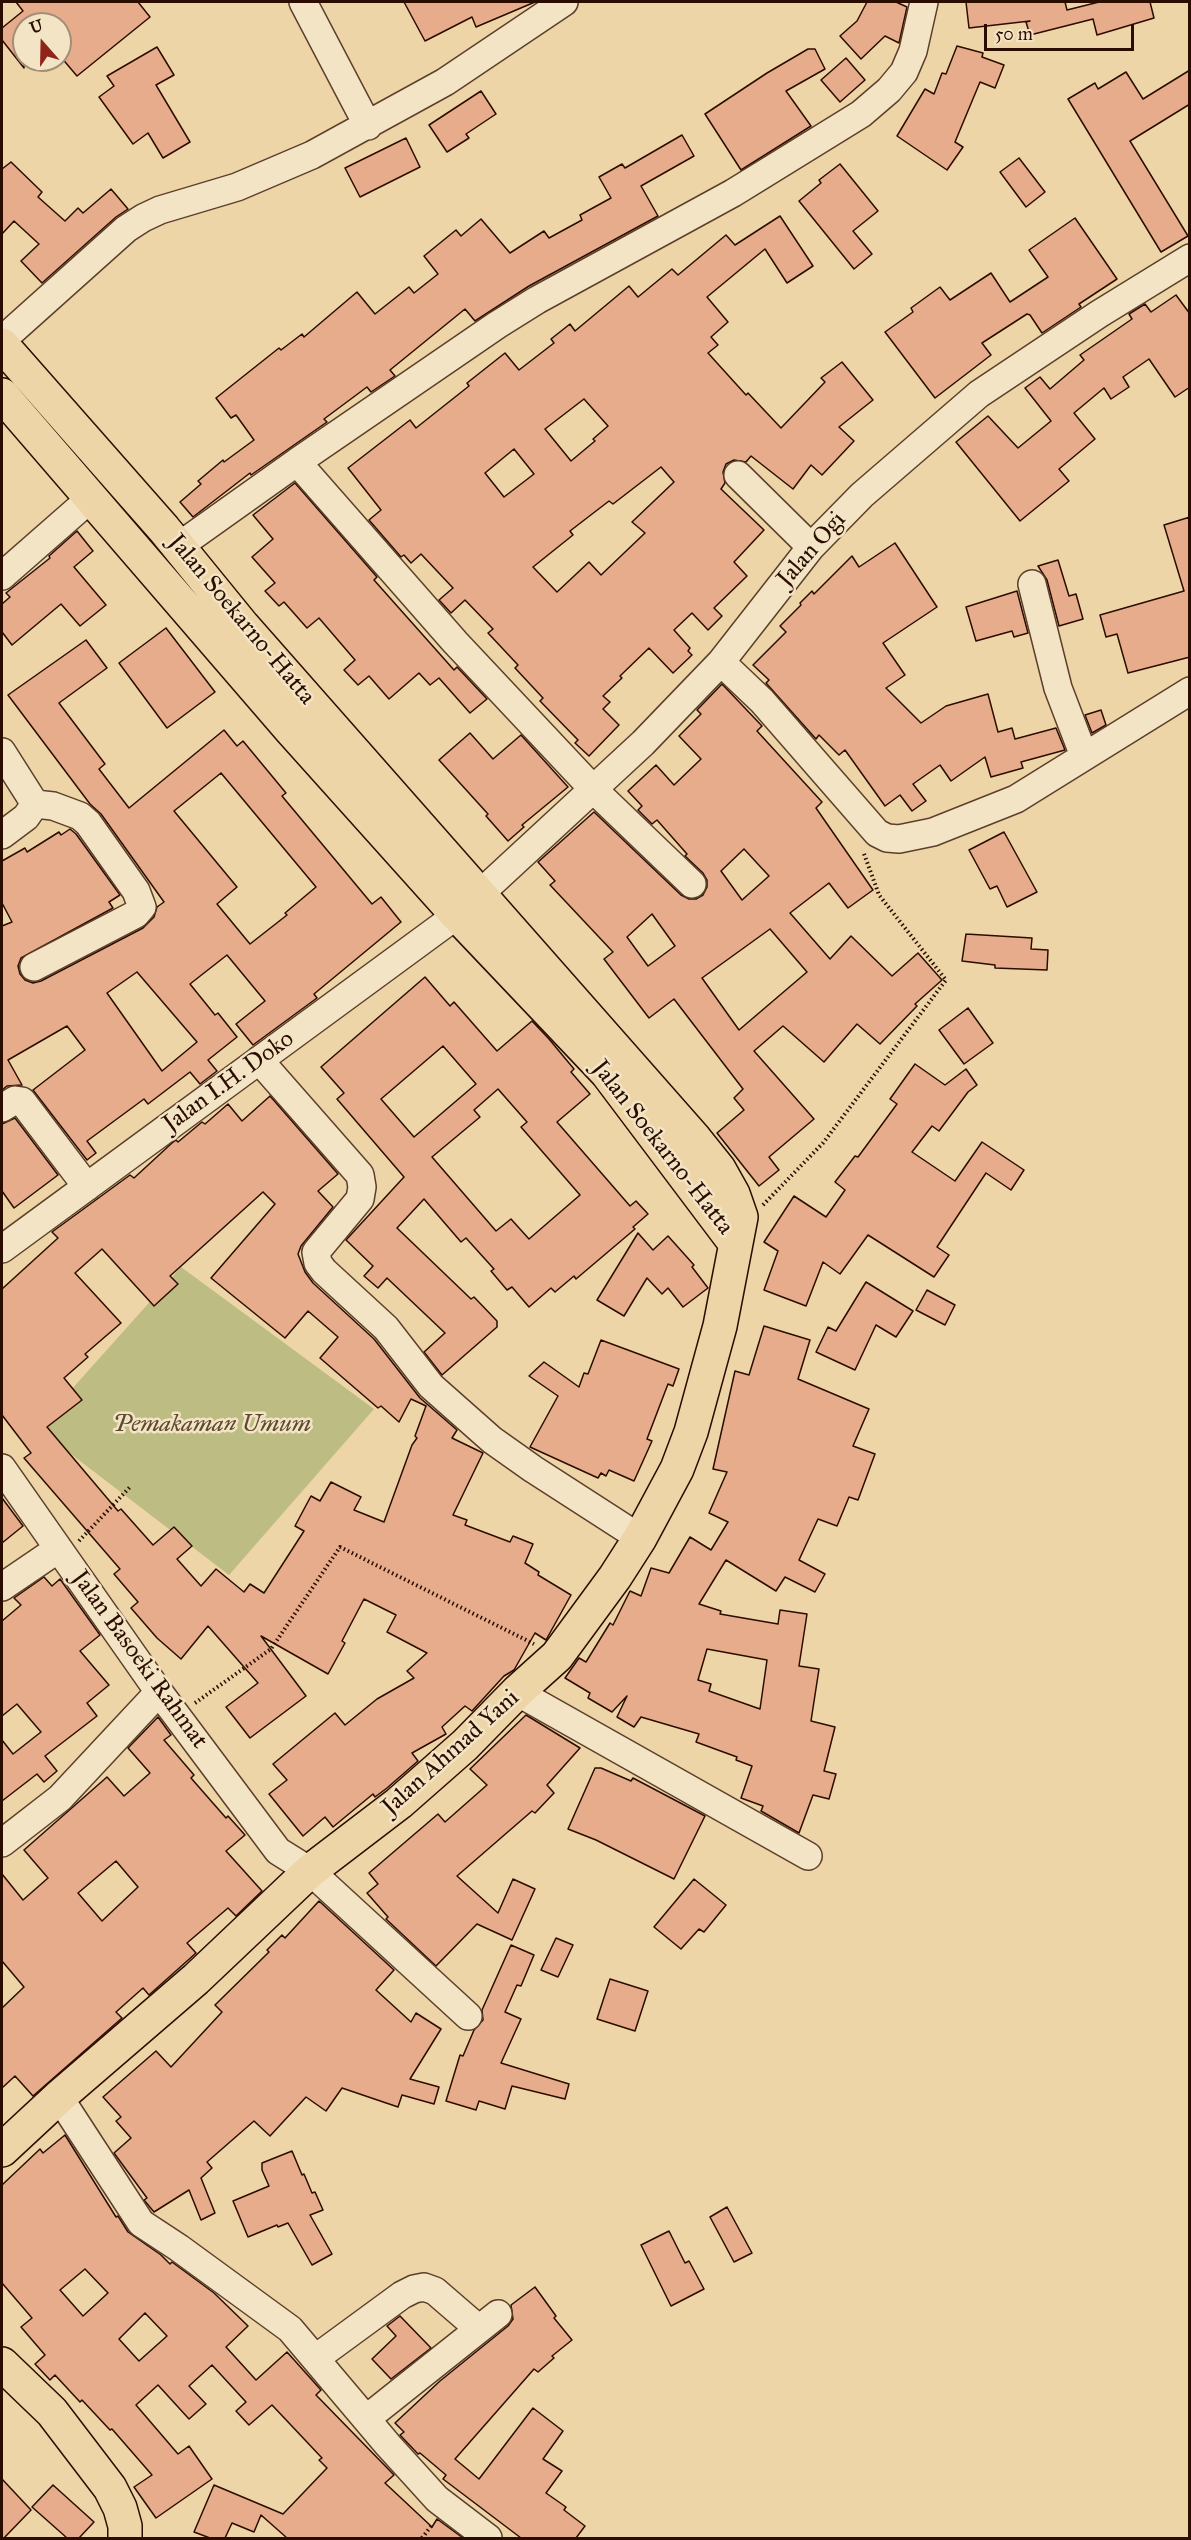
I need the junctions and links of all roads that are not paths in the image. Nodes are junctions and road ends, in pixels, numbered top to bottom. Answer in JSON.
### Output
{"nodes":[{"id":1,"x":303,"y":2,"type":"edge"},
{"id":2,"x":564,"y":2,"type":"edge"},
{"id":3,"x":924,"y":2,"type":"edge"},
{"id":4,"x":368,"y":126,"type":"junction"},
{"id":5,"x":1190,"y":258,"type":"edge"},
{"id":6,"x":2,"y":340,"type":"edge"},
{"id":7,"x":2,"y":345,"type":"edge"},
{"id":8,"x":2,"y":394,"type":"edge"},
{"id":9,"x":297,"y":462,"type":"junction"},
{"id":10,"x":738,"y":475,"type":"dead end"},
{"id":11,"x":91,"y":498,"type":"junction"},
{"id":12,"x":171,"y":537,"type":"junction"},
{"id":13,"x":811,"y":547,"type":"junction"},
{"id":14,"x":137,"y":551,"type":"junction"},
{"id":15,"x":2,"y":576,"type":"edge"},
{"id":16,"x":1032,"y":584,"type":"dead end"},
{"id":17,"x":721,"y":662,"type":"junction"},
{"id":18,"x":1190,"y":691,"type":"edge"},
{"id":19,"x":2,"y":752,"type":"edge"},
{"id":20,"x":1084,"y":756,"type":"junction"},
{"id":21,"x":594,"y":790,"type":"junction"},
{"id":22,"x":35,"y":804,"type":"junction"},
{"id":23,"x":2,"y":835,"type":"edge"},
{"id":24,"x":692,"y":884,"type":"dead end"},
{"id":25,"x":469,"y":905,"type":"junction"},
{"id":26,"x":34,"y":967,"type":"dead end"},
{"id":27,"x":259,"y":1060,"type":"junction"},
{"id":28,"x":2,"y":1108,"type":"edge"},
{"id":29,"x":87,"y":1187,"type":"junction"},
{"id":30,"x":738,"y":1230,"type":"joint"},
{"id":31,"x":2,"y":1249,"type":"edge"},
{"id":32,"x":2,"y":1468,"type":"edge"},
{"id":33,"x":640,"y":1539,"type":"junction"},
{"id":34,"x":61,"y":1553,"type":"junction"},
{"id":35,"x":2,"y":1587,"type":"edge"},
{"id":36,"x":159,"y":1692,"type":"junction"},
{"id":37,"x":517,"y":1692,"type":"junction"},
{"id":38,"x":2,"y":1843,"type":"edge"},
{"id":39,"x":808,"y":1856,"type":"dead end"},
{"id":40,"x":299,"y":1882,"type":"junction"},
{"id":41,"x":468,"y":2016,"type":"dead end"},
{"id":42,"x":58,"y":2097,"type":"junction"},
{"id":43,"x":2,"y":2150,"type":"edge"},
{"id":44,"x":316,"y":2358,"type":"junction"},
{"id":45,"x":2,"y":2364,"type":"edge"},
{"id":46,"x":366,"y":2419,"type":"junction"},
{"id":47,"x":125,"y":2538,"type":"edge"},
{"id":48,"x":488,"y":2538,"type":"edge"}],
"edges":[{"from":1,"to":4,"type":"street"},
{"from":2,"to":4,"type":"street"},
{"from":3,"to":9,"type":"street"},
{"from":4,"to":6,"type":"street"},
{"from":5,"to":13,"type":"street","name":"Jalan Ogi"},
{"from":7,"to":12,"type":"highway","name":"Jalan Soekarno-Hatta"},
{"from":8,"to":11,"type":"highway","name":"Jalan Soekarno-Hatta"},
{"from":9,"to":12,"type":"street"},
{"from":9,"to":21,"type":"street"},
{"from":10,"to":13,"type":"street"},
{"from":11,"to":14,"type":"highway","name":"Jalan Soekarno-Hatta"},
{"from":11,"to":15,"type":"street"},
{"from":12,"to":14,"type":"highway"},
{"from":12,"to":25,"type":"highway","name":"Jalan Soekarno-Hatta"},
{"from":13,"to":17,"type":"street","name":"Jalan Ogi"},
{"from":14,"to":25,"type":"highway","name":"Jalan Soekarno-Hatta"},
{"from":16,"to":20,"type":"street"},
{"from":17,"to":20,"type":"street"},
{"from":17,"to":21,"type":"street","name":"Jalan Ogi"},
{"from":18,"to":20,"type":"street"},
{"from":19,"to":22,"type":"street"},
{"from":21,"to":24,"type":"street"},
{"from":21,"to":25,"type":"street","name":"Jalan Ogi"},
{"from":22,"to":23,"type":"street"},
{"from":22,"to":26,"type":"street"},
{"from":25,"to":27,"type":"street","name":"Jalan I.H. Doko"},
{"from":25,"to":30,"type":"highway","name":"Jalan Soekarno-Hatta"},
{"from":27,"to":29,"type":"street","name":"Jalan I.H. Doko"},
{"from":27,"to":33,"type":"street"},
{"from":28,"to":29,"type":"street"},
{"from":29,"to":31,"type":"street","name":"Jalan I.H. Doko"},
{"from":30,"to":33,"type":"highway","name":"Jalan Ahmad Yani"},
{"from":32,"to":34,"type":"street","name":"Jalan Basoeki Rahmat"},
{"from":33,"to":37,"type":"highway","name":"Jalan Ahmad Yani"},
{"from":34,"to":35,"type":"street"},
{"from":34,"to":36,"type":"street","name":"Jalan Basoeki Rahmat"},
{"from":36,"to":38,"type":"street"},
{"from":36,"to":40,"type":"street","name":"Jalan Basoeki Rahmat"},
{"from":37,"to":39,"type":"street"},
{"from":37,"to":40,"type":"highway","name":"Jalan Ahmad Yani"},
{"from":40,"to":41,"type":"street"},
{"from":40,"to":42,"type":"highway","name":"Jalan Ahmad Yani"},
{"from":42,"to":43,"type":"highway","name":"Jalan Ahmad Yani"},
{"from":42,"to":44,"type":"street"},
{"from":44,"to":46,"type":"street"},
{"from":44,"to":46,"type":"street"},
{"from":45,"to":47,"type":"highway"},
{"from":46,"to":48,"type":"street"}]}
